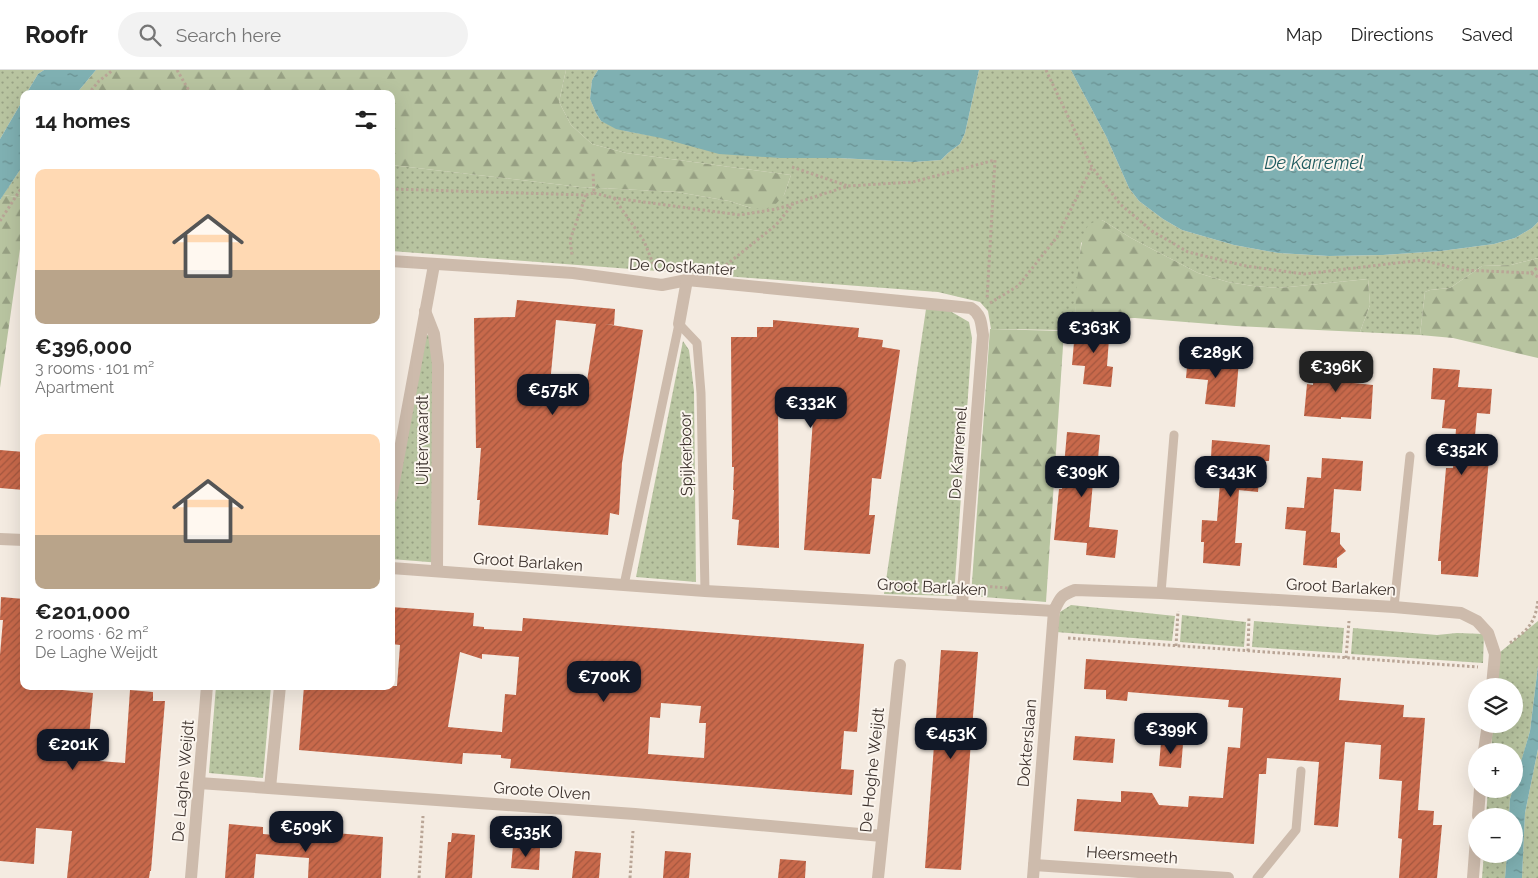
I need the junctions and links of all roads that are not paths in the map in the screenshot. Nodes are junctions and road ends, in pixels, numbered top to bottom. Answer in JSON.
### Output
{"nodes":[{"id":1,"x":395,"y":261,"type":"edge"},
{"id":2,"x":434,"y":265,"type":"junction"},
{"id":3,"x":687,"y":280,"type":"junction"},
{"id":4,"x":971,"y":308,"type":"joint"},
{"id":5,"x":425,"y":311,"type":"junction"},
{"id":6,"x":679,"y":324,"type":"junction"},
{"id":7,"x":1174,"y":435,"type":"dead end"},
{"id":8,"x":1410,"y":456,"type":"dead end"},
{"id":9,"x":395,"y":476,"type":"edge"},
{"id":10,"x":0,"y":539,"type":"edge"},
{"id":11,"x":20,"y":540,"type":"edge"},
{"id":12,"x":395,"y":568,"type":"edge"},
{"id":13,"x":437,"y":571,"type":"junction"},
{"id":14,"x":624,"y":585,"type":"junction"},
{"id":15,"x":705,"y":591,"type":"junction"},
{"id":16,"x":1161,"y":593,"type":"junction"},
{"id":17,"x":962,"y":605,"type":"junction"},
{"id":18,"x":1394,"y":607,"type":"junction"},
{"id":19,"x":1054,"y":611,"type":"junction"},
{"id":20,"x":900,"y":665,"type":"dead end"},
{"id":21,"x":1493,"y":678,"type":"edge"},
{"id":22,"x":207,"y":690,"type":"edge"},
{"id":23,"x":280,"y":690,"type":"edge"},
{"id":24,"x":1301,"y":771,"type":"dead end"},
{"id":25,"x":199,"y":783,"type":"junction"},
{"id":26,"x":270,"y":788,"type":"junction"},
{"id":27,"x":882,"y":836,"type":"junction"},
{"id":28,"x":1475,"y":863,"type":"edge"},
{"id":29,"x":1034,"y":865,"type":"junction"},
{"id":30,"x":192,"y":878,"type":"edge"},
{"id":31,"x":878,"y":878,"type":"edge"},
{"id":32,"x":1033,"y":878,"type":"edge"},
{"id":33,"x":1228,"y":878,"type":"edge"},
{"id":34,"x":1257,"y":878,"type":"edge"},
{"id":35,"x":1474,"y":878,"type":"edge"}],
"edges":[{"from":1,"to":2,"type":"street","name":"De Oostkanter"},
{"from":2,"to":3,"type":"street","name":"De Oostkanter"},
{"from":2,"to":5,"type":"street","name":"Uijterwaardt"},
{"from":3,"to":4,"type":"street","name":"De Oostkanter"},
{"from":3,"to":6,"type":"street","name":"Spijkerboor"},
{"from":4,"to":17,"type":"street","name":"De Karremel"},
{"from":5,"to":9,"type":"street","name":"Uijterwaardt"},
{"from":5,"to":13,"type":"street","name":"Uijterwaardt"},
{"from":6,"to":14,"type":"lane","name":"Spijkerboor"},
{"from":6,"to":15,"type":"lane","name":"Spijkerboor"},
{"from":7,"to":16,"type":"lane"},
{"from":8,"to":18,"type":"lane"},
{"from":10,"to":11,"type":"street"},
{"from":12,"to":13,"type":"street","name":"Groot Barlaken"},
{"from":13,"to":14,"type":"street","name":"Groot Barlaken"},
{"from":14,"to":15,"type":"street","name":"Groot Barlaken"},
{"from":15,"to":17,"type":"street","name":"Groot Barlaken"},
{"from":16,"to":18,"type":"street","name":"Groot Barlaken"},
{"from":16,"to":19,"type":"street","name":"Groot Barlaken"},
{"from":17,"to":19,"type":"street","name":"Groot Barlaken"},
{"from":18,"to":21,"type":"street","name":"Groot Barlaken"},
{"from":19,"to":29,"type":"street","name":"Dokterslaan"},
{"from":20,"to":27,"type":"street","name":"De Hoghe Weijdt"},
{"from":22,"to":25,"type":"street","name":"De Laghe Weijdt"},
{"from":23,"to":26,"type":"street"},
{"from":24,"to":34,"type":"lane"},
{"from":25,"to":26,"type":"street","name":"Groote Olven"},
{"from":25,"to":30,"type":"street","name":"De Laghe Weijdt"},
{"from":26,"to":27,"type":"street","name":"Groote Olven"},
{"from":27,"to":31,"type":"street","name":"De Hoghe Weijdt"},
{"from":28,"to":35,"type":"street"},
{"from":29,"to":32,"type":"street","name":"Dokterslaan"},
{"from":29,"to":33,"type":"street","name":"Heersmeeth"}]}
